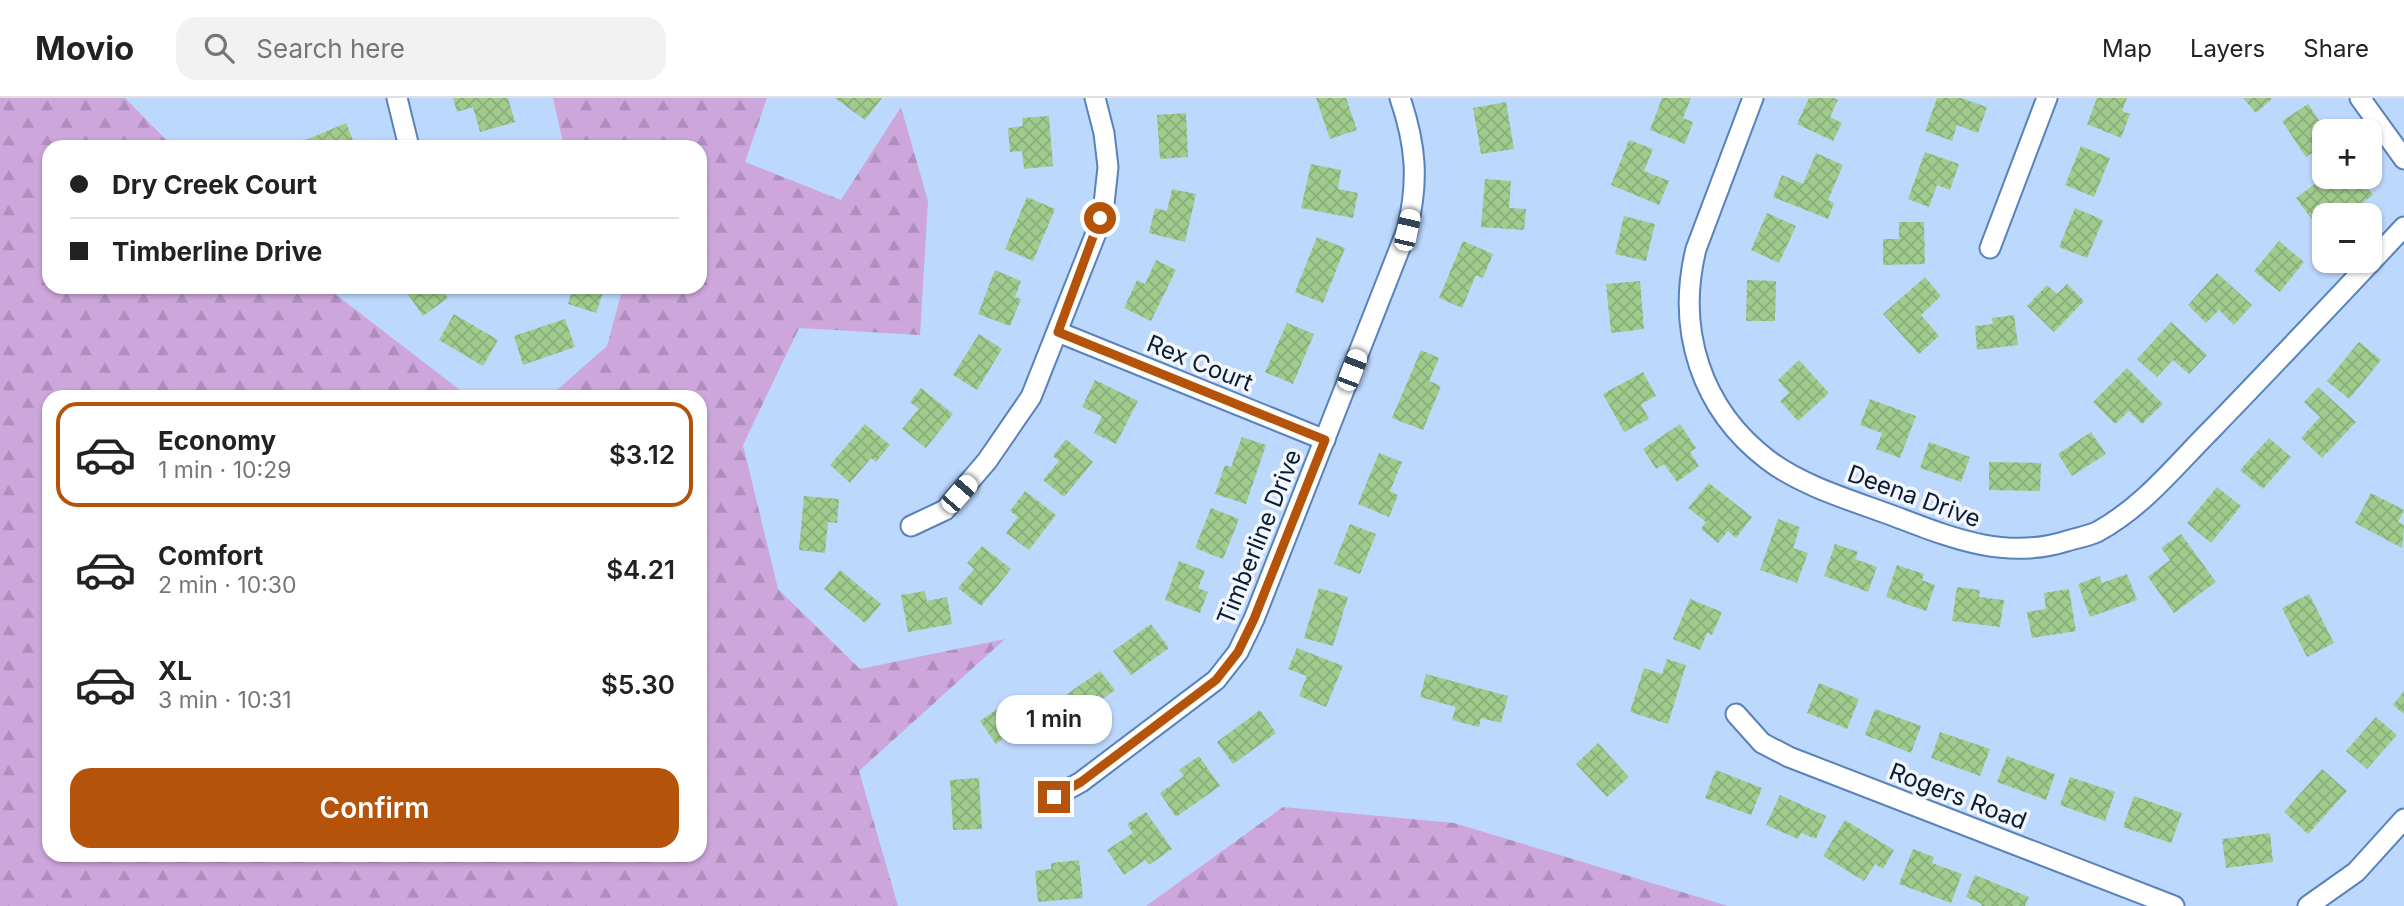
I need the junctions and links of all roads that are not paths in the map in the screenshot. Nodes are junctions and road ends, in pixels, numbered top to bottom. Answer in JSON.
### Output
{"nodes":[{"id":1,"x":397,"y":98,"type":"edge"},
{"id":2,"x":1095,"y":98,"type":"edge"},
{"id":3,"x":1400,"y":98,"type":"edge"},
{"id":4,"x":1753,"y":98,"type":"edge"},
{"id":5,"x":2047,"y":98,"type":"edge"},
{"id":6,"x":2360,"y":98,"type":"edge"},
{"id":7,"x":407,"y":140,"type":"edge"},
{"id":8,"x":2404,"y":159,"type":"edge"},
{"id":9,"x":2404,"y":227,"type":"edge"},
{"id":10,"x":1990,"y":248,"type":"dead end"},
{"id":11,"x":1058,"y":332,"type":"junction"},
{"id":12,"x":1325,"y":440,"type":"junction"},
{"id":13,"x":911,"y":526,"type":"dead end"},
{"id":14,"x":1736,"y":714,"type":"dead end"},
{"id":15,"x":1054,"y":797,"type":"dead end"},
{"id":16,"x":2404,"y":820,"type":"edge"},
{"id":17,"x":2174,"y":906,"type":"edge"},
{"id":18,"x":2308,"y":906,"type":"edge"}],
"edges":[{"from":1,"to":7,"type":"street"},
{"from":2,"to":11,"type":"street"},
{"from":3,"to":12,"type":"street","name":"Timberline Drive"},
{"from":4,"to":9,"type":"street","name":"Deena Drive"},
{"from":5,"to":10,"type":"street"},
{"from":6,"to":8,"type":"street"},
{"from":11,"to":12,"type":"street","name":"Rex Court"},
{"from":11,"to":13,"type":"street"},
{"from":12,"to":15,"type":"street","name":"Timberline Drive"},
{"from":14,"to":17,"type":"street","name":"Rogers Road"},
{"from":16,"to":18,"type":"street"}]}
